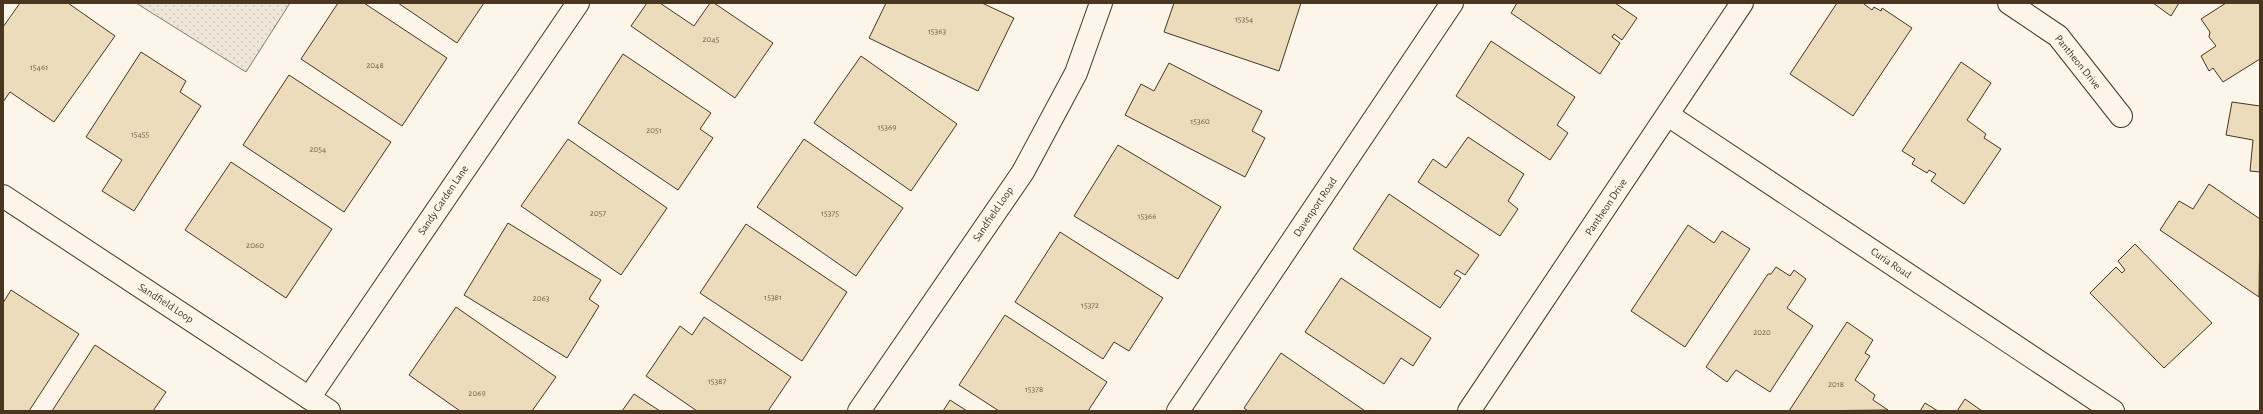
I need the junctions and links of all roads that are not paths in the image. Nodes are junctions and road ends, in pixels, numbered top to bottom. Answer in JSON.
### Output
{"nodes":[{"id":1,"x":578,"y":3,"type":"edge"},
{"id":2,"x":1100,"y":3,"type":"edge"},
{"id":3,"x":1452,"y":3,"type":"edge"},
{"id":4,"x":1742,"y":3,"type":"edge"},
{"id":5,"x":2009,"y":3,"type":"edge"},
{"id":6,"x":1668,"y":115,"type":"junction"},
{"id":7,"x":2120,"y":116,"type":"dead end"},
{"id":8,"x":3,"y":196,"type":"edge"},
{"id":9,"x":309,"y":398,"type":"junction"},
{"id":10,"x":328,"y":411,"type":"edge"},
{"id":11,"x":859,"y":411,"type":"edge"},
{"id":12,"x":1178,"y":411,"type":"edge"},
{"id":13,"x":1469,"y":411,"type":"edge"},
{"id":14,"x":2113,"y":411,"type":"edge"}],
"edges":[{"from":1,"to":9,"type":"street","name":"Sandy Garden Lane"},
{"from":2,"to":11,"type":"street","name":"Sandfield Loop"},
{"from":3,"to":12,"type":"street","name":"Davenport Road"},
{"from":4,"to":6,"type":"street","name":"Pantheon Drive"},
{"from":5,"to":7,"type":"street","name":"Pantheon Drive"},
{"from":6,"to":13,"type":"street","name":"Pantheon Drive"},
{"from":6,"to":14,"type":"street","name":"Curia Road"},
{"from":8,"to":9,"type":"street","name":"Sandfield Loop"},
{"from":9,"to":10,"type":"street","name":"Sandfield Loop"}]}
